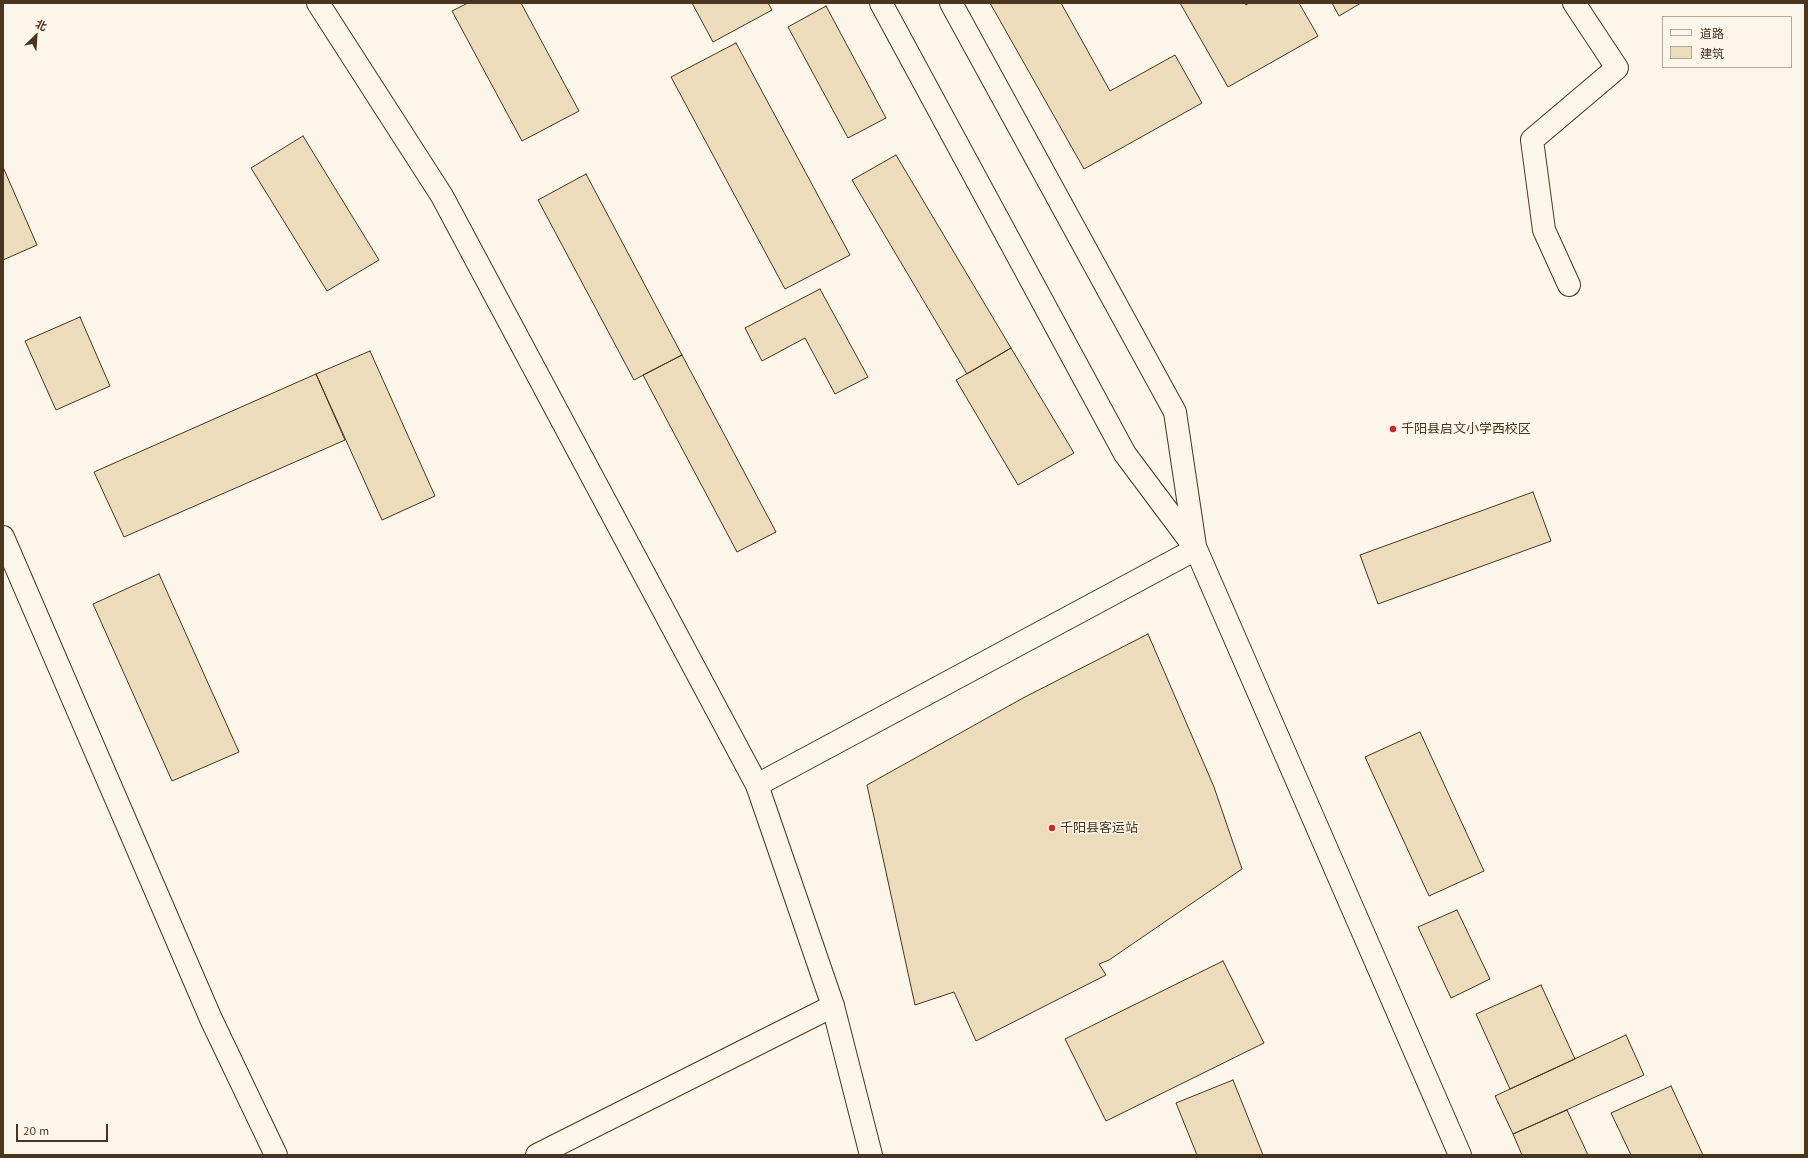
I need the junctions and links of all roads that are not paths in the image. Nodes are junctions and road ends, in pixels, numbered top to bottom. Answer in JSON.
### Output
{"nodes":[{"id":1,"x":318,"y":3,"type":"edge"},
{"id":2,"x":881,"y":3,"type":"edge"},
{"id":3,"x":951,"y":3,"type":"edge"},
{"id":4,"x":1574,"y":3,"type":"edge"},
{"id":5,"x":1569,"y":285,"type":"dead end"},
{"id":6,"x":3,"y":537,"type":"edge"},
{"id":7,"x":1196,"y":550,"type":"junction"},
{"id":8,"x":757,"y":785,"type":"junction"},
{"id":9,"x":833,"y":1006,"type":"junction"},
{"id":10,"x":276,"y":1155,"type":"edge"},
{"id":11,"x":537,"y":1155,"type":"edge"},
{"id":12,"x":871,"y":1155,"type":"edge"},
{"id":13,"x":1460,"y":1155,"type":"edge"}],
"edges":[{"from":1,"to":8,"type":"street"},
{"from":2,"to":7,"type":"street"},
{"from":3,"to":7,"type":"street"},
{"from":4,"to":5,"type":"street"},
{"from":6,"to":10,"type":"street"},
{"from":7,"to":8,"type":"street"},
{"from":7,"to":13,"type":"street"},
{"from":8,"to":9,"type":"street"},
{"from":9,"to":11,"type":"street"},
{"from":9,"to":12,"type":"street"}]}
